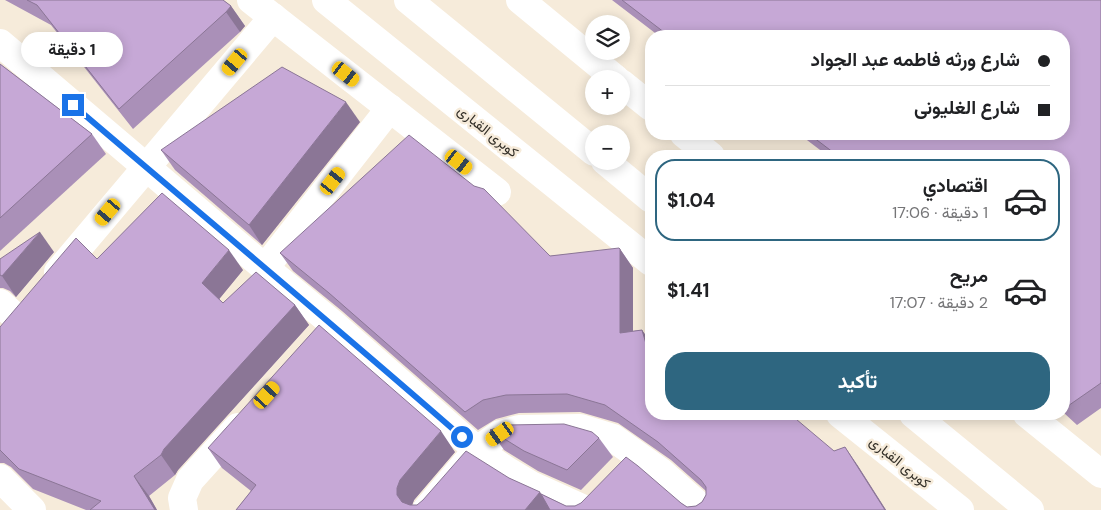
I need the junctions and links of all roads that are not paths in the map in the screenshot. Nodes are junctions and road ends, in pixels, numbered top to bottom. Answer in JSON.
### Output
{"nodes":[{"id":1,"x":251,"y":0,"type":"edge"},
{"id":2,"x":326,"y":0,"type":"edge"},
{"id":3,"x":408,"y":0,"type":"edge"},
{"id":4,"x":520,"y":0,"type":"edge"},
{"id":5,"x":273,"y":17,"type":"junction"},
{"id":6,"x":0,"y":43,"type":"edge"},
{"id":7,"x":605,"y":70,"type":"edge"},
{"id":8,"x":630,"y":90,"type":"edge"},
{"id":9,"x":645,"y":102,"type":"edge"},
{"id":10,"x":390,"y":108,"type":"junction"},
{"id":11,"x":691,"y":140,"type":"edge"},
{"id":12,"x":585,"y":145,"type":"edge"},
{"id":13,"x":704,"y":150,"type":"edge"},
{"id":14,"x":146,"y":167,"type":"junction"},
{"id":15,"x":616,"y":170,"type":"edge"},
{"id":16,"x":497,"y":192,"type":"dead end"},
{"id":17,"x":645,"y":194,"type":"edge"},
{"id":18,"x":645,"y":257,"type":"edge"},
{"id":19,"x":265,"y":268,"type":"junction"},
{"id":20,"x":23,"y":303,"type":"edge"},
{"id":21,"x":0,"y":340,"type":"edge"},
{"id":22,"x":254,"y":409,"type":"edge"},
{"id":23,"x":848,"y":420,"type":"edge"},
{"id":24,"x":920,"y":420,"type":"edge"},
{"id":25,"x":1034,"y":420,"type":"edge"},
{"id":26,"x":477,"y":450,"type":"junction"},
{"id":27,"x":638,"y":455,"type":"junction"},
{"id":28,"x":1101,"y":474,"type":"edge"},
{"id":29,"x":0,"y":478,"type":"edge"},
{"id":30,"x":32,"y":510,"type":"edge"},
{"id":31,"x":184,"y":510,"type":"edge"},
{"id":32,"x":426,"y":510,"type":"edge"},
{"id":33,"x":583,"y":510,"type":"edge"},
{"id":34,"x":704,"y":510,"type":"edge"},
{"id":35,"x":960,"y":510,"type":"edge"},
{"id":36,"x":1030,"y":510,"type":"edge"}],
"edges":[{"from":1,"to":5,"type":"street"},
{"from":2,"to":18,"type":"street","name":"كوبرى القبارى"},
{"from":3,"to":12,"type":"street"},
{"from":4,"to":7,"type":"street"},
{"from":5,"to":10,"type":"street"},
{"from":5,"to":14,"type":"street"},
{"from":6,"to":14,"type":"street"},
{"from":8,"to":9,"type":"street"},
{"from":10,"to":16,"type":"street"},
{"from":10,"to":19,"type":"street"},
{"from":11,"to":13,"type":"street"},
{"from":14,"to":19,"type":"street"},
{"from":14,"to":20,"type":"street"},
{"from":15,"to":17,"type":"street"},
{"from":19,"to":26,"type":"street"},
{"from":20,"to":21,"type":"street"},
{"from":22,"to":31,"type":"street"},
{"from":23,"to":35,"type":"street","name":"كوبرى القبارى"},
{"from":24,"to":36,"type":"street"},
{"from":25,"to":28,"type":"street"},
{"from":26,"to":27,"type":"street"},
{"from":26,"to":32,"type":"street"},
{"from":26,"to":33,"type":"street"},
{"from":27,"to":33,"type":"street"},
{"from":27,"to":34,"type":"street"},
{"from":29,"to":30,"type":"street"}]}
